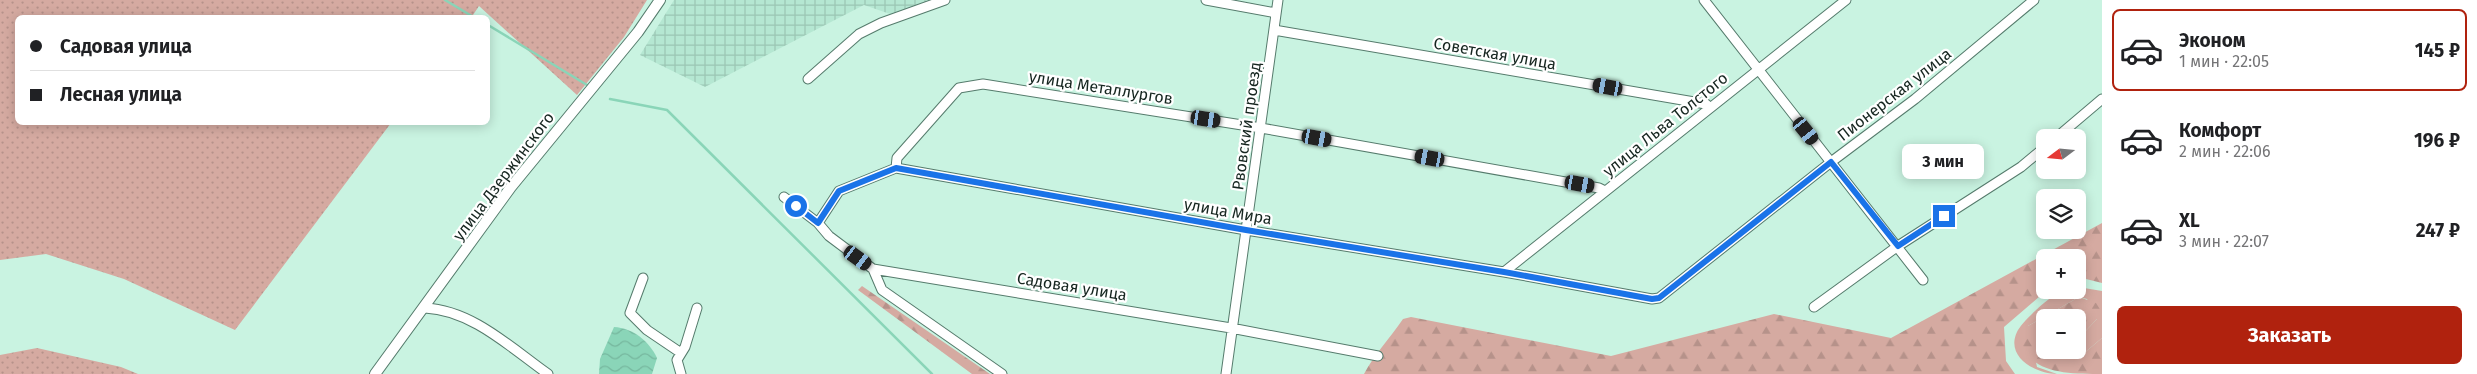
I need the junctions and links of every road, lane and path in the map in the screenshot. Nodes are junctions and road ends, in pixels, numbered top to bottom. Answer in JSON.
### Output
{"nodes":[{"id":1,"x":660,"y":0,"type":"edge"},
{"id":2,"x":945,"y":0,"type":"edge"},
{"id":3,"x":1206,"y":0,"type":"edge"},
{"id":4,"x":1278,"y":0,"type":"edge"},
{"id":5,"x":1704,"y":0,"type":"edge"},
{"id":6,"x":1846,"y":0,"type":"edge"},
{"id":7,"x":2034,"y":0,"type":"edge"},
{"id":8,"x":1276,"y":13,"type":"junction"},
{"id":9,"x":1274,"y":30,"type":"junction"},
{"id":10,"x":1758,"y":70,"type":"junction"},
{"id":11,"x":808,"y":79,"type":"dead end"},
{"id":12,"x":2102,"y":99,"type":"edge"},
{"id":13,"x":1709,"y":107,"type":"junction"},
{"id":14,"x":1261,"y":128,"type":"junction"},
{"id":15,"x":2067,"y":129,"type":"edge"},
{"id":16,"x":2036,"y":154,"type":"edge"},
{"id":17,"x":1831,"y":162,"type":"junction"},
{"id":18,"x":896,"y":168,"type":"junction"},
{"id":19,"x":1605,"y":191,"type":"junction"},
{"id":20,"x":784,"y":197,"type":"dead end"},
{"id":21,"x":818,"y":223,"type":"junction"},
{"id":22,"x":1246,"y":230,"type":"junction"},
{"id":23,"x":1898,"y":246,"type":"junction"},
{"id":24,"x":873,"y":269,"type":"junction"},
{"id":25,"x":1504,"y":272,"type":"junction"},
{"id":26,"x":643,"y":278,"type":"dead end"},
{"id":27,"x":1923,"y":280,"type":"dead end"},
{"id":28,"x":1652,"y":299,"type":"joint"},
{"id":29,"x":1814,"y":307,"type":"dead end"},
{"id":30,"x":425,"y":308,"type":"junction"},
{"id":31,"x":698,"y":308,"type":"dead end"},
{"id":32,"x":1231,"y":328,"type":"junction"},
{"id":33,"x":681,"y":352,"type":"junction"},
{"id":34,"x":1378,"y":356,"type":"dead end"},
{"id":35,"x":375,"y":374,"type":"edge"},
{"id":36,"x":548,"y":374,"type":"edge"},
{"id":37,"x":681,"y":374,"type":"edge"},
{"id":38,"x":1002,"y":374,"type":"edge"},
{"id":39,"x":1226,"y":374,"type":"edge"}],
"edges":[{"from":1,"to":30,"type":"street","name":"улица Дзержинского"},
{"from":2,"to":11,"type":"street"},
{"from":3,"to":8,"type":"street"},
{"from":4,"to":8,"type":"street","name":"Рвовский проезд"},
{"from":5,"to":10,"type":"street"},
{"from":6,"to":10,"type":"street","name":"улица Льва Толстого"},
{"from":7,"to":17,"type":"street","name":"Пионерская улица"},
{"from":8,"to":9,"type":"street","name":"Рвовский проезд"},
{"from":9,"to":13,"type":"street","name":"Советская улица"},
{"from":9,"to":14,"type":"street","name":"Рвовский проезд"},
{"from":10,"to":13,"type":"street","name":"улица Льва Толстого"},
{"from":10,"to":17,"type":"street"},
{"from":12,"to":15,"type":"street"},
{"from":13,"to":19,"type":"street","name":"улица Льва Толстого"},
{"from":14,"to":18,"type":"street","name":"улица Металлургов"},
{"from":14,"to":19,"type":"street","name":"улица Металлургов"},
{"from":14,"to":22,"type":"street","name":"Рвовский проезд"},
{"from":16,"to":23,"type":"street"},
{"from":17,"to":23,"type":"street"},
{"from":17,"to":28,"type":"street","name":"Пионерская улица"},
{"from":18,"to":21,"type":"street"},
{"from":18,"to":22,"type":"street","name":"улица Мира"},
{"from":19,"to":25,"type":"street","name":"улица Льва Толстого"},
{"from":20,"to":21,"type":"street","name":"Садовая улица"},
{"from":21,"to":24,"type":"street","name":"Садовая улица"},
{"from":22,"to":25,"type":"street","name":"улица Мира"},
{"from":22,"to":32,"type":"street","name":"Рвовский проезд"},
{"from":23,"to":27,"type":"street"},
{"from":23,"to":29,"type":"street"},
{"from":24,"to":32,"type":"street","name":"Садовая улица"},
{"from":24,"to":38,"type":"street"},
{"from":25,"to":28,"type":"street","name":"улица Мира"},
{"from":26,"to":33,"type":"street"},
{"from":30,"to":35,"type":"street","name":"улица Дзержинского"},
{"from":30,"to":36,"type":"street"},
{"from":31,"to":33,"type":"street"},
{"from":32,"to":34,"type":"street","name":"Садовая улица"},
{"from":32,"to":39,"type":"street","name":"Рвовский проезд"},
{"from":33,"to":37,"type":"street"}]}
